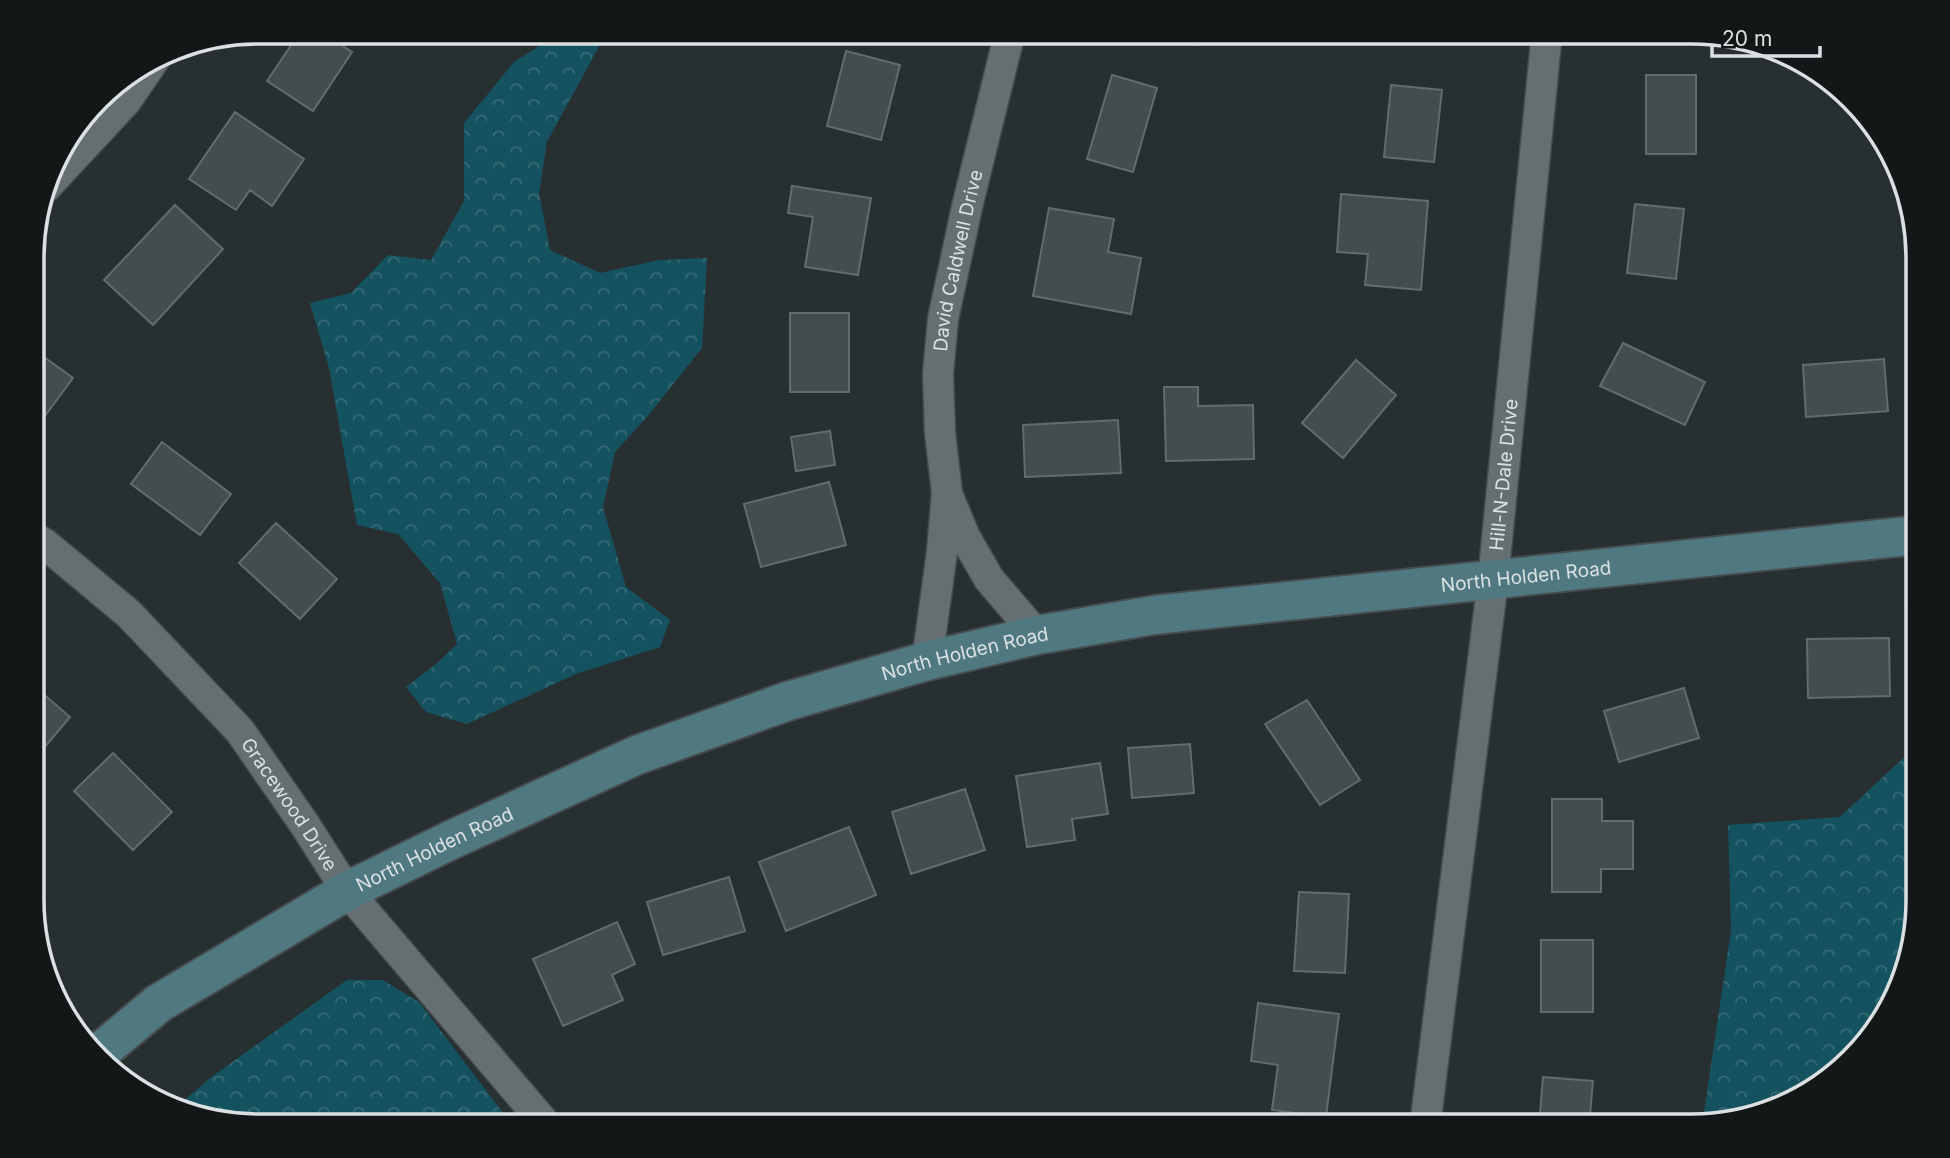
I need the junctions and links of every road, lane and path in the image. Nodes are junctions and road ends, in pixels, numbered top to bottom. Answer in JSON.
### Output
{"nodes":[{"id":1,"x":1007,"y":44,"type":"edge"},
{"id":2,"x":1546,"y":44,"type":"edge"},
{"id":3,"x":141,"y":79,"type":"edge"},
{"id":4,"x":64,"y":167,"type":"edge"},
{"id":5,"x":947,"y":493,"type":"junction"},
{"id":6,"x":1906,"y":536,"type":"edge"},
{"id":7,"x":44,"y":543,"type":"edge"},
{"id":8,"x":1493,"y":580,"type":"junction"},
{"id":9,"x":1037,"y":635,"type":"junction"},
{"id":10,"x":927,"y":661,"type":"junction"},
{"id":11,"x":347,"y":891,"type":"junction"},
{"id":12,"x":104,"y":1049,"type":"edge"},
{"id":13,"x":537,"y":1114,"type":"edge"},
{"id":14,"x":1426,"y":1114,"type":"edge"}],
"edges":[{"from":1,"to":5,"type":"street","name":"David Caldwell Drive"},
{"from":2,"to":8,"type":"street","name":"Hill-N-Dale Drive"},
{"from":3,"to":4,"type":"street"},
{"from":5,"to":9,"type":"street","name":"David Caldwell Drive"},
{"from":5,"to":10,"type":"street","name":"David Caldwell Drive"},
{"from":6,"to":8,"type":"main road","name":"North Holden Road"},
{"from":7,"to":11,"type":"street","name":"Gracewood Drive"},
{"from":8,"to":9,"type":"main road","name":"North Holden Road"},
{"from":8,"to":14,"type":"street","name":"Hill-N-Dale Drive"},
{"from":9,"to":10,"type":"main road","name":"North Holden Road"},
{"from":10,"to":11,"type":"main road","name":"North Holden Road"},
{"from":11,"to":12,"type":"main road","name":"North Holden Road"},
{"from":11,"to":13,"type":"street","name":"Gracewood Drive"}]}
